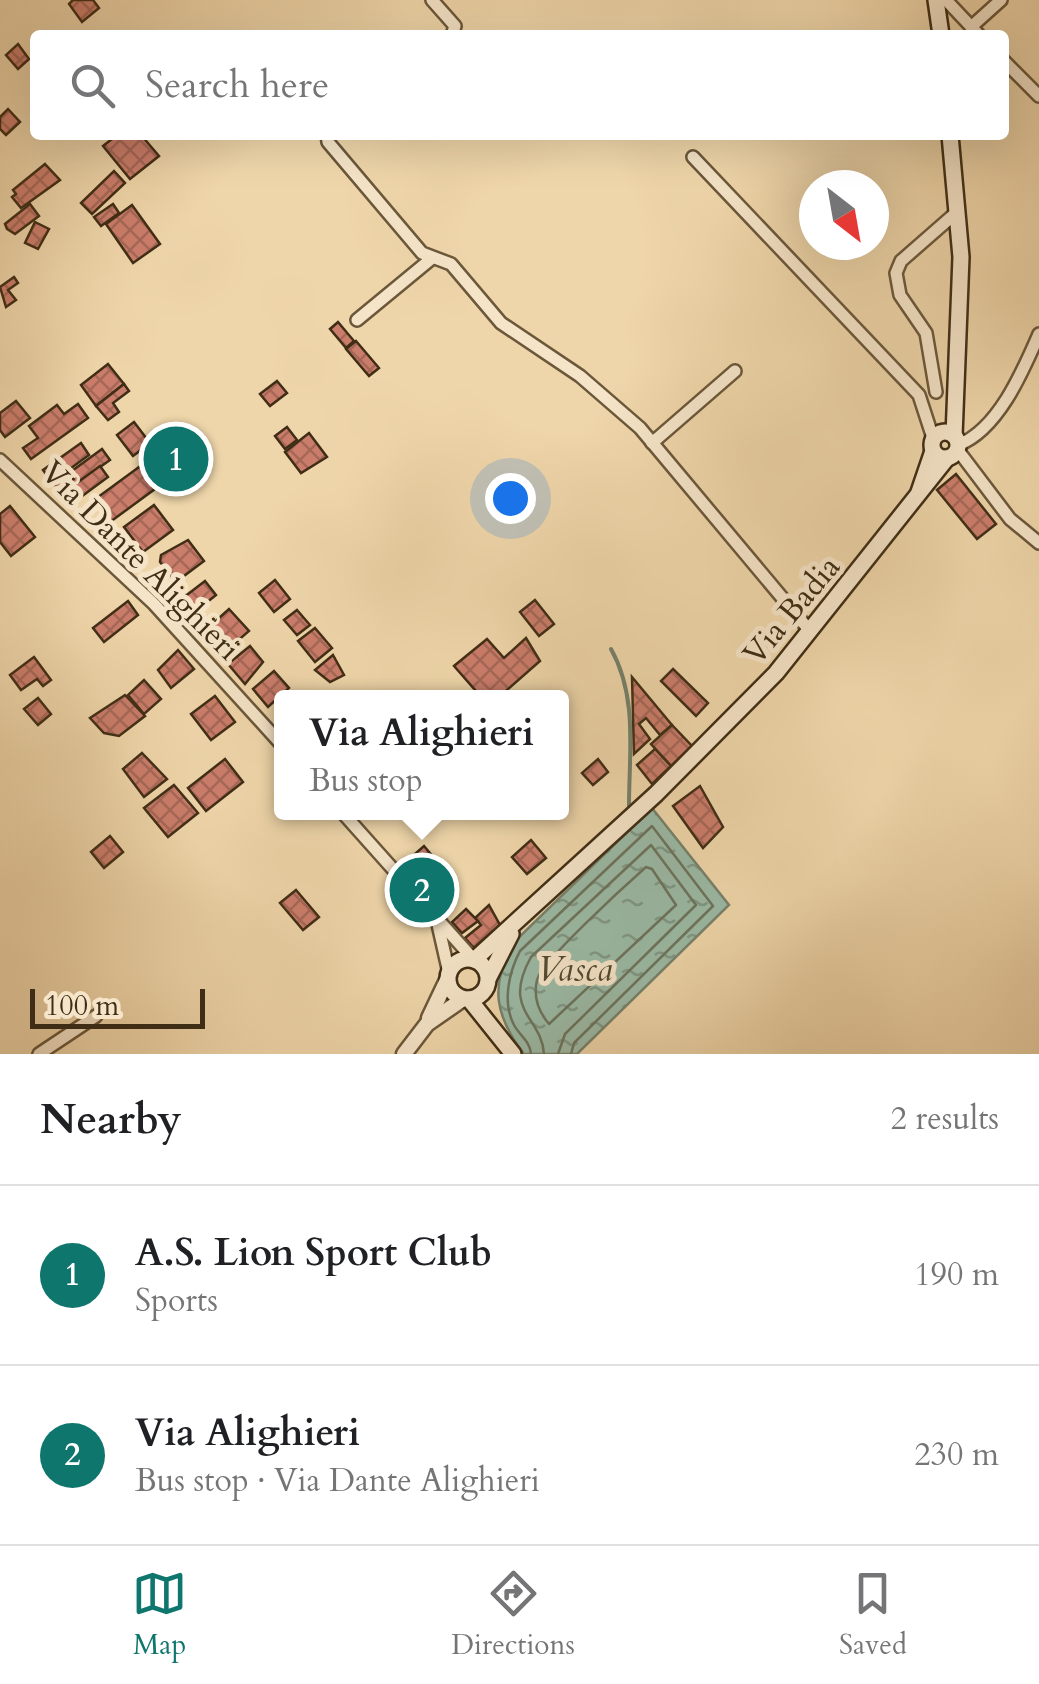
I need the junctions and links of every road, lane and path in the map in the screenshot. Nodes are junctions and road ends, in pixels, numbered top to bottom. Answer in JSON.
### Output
{"nodes":[{"id":1,"x":432,"y":0,"type":"edge"},
{"id":2,"x":936,"y":0,"type":"edge"},
{"id":3,"x":946,"y":0,"type":"edge"},
{"id":4,"x":1001,"y":0,"type":"edge"},
{"id":5,"x":455,"y":30,"type":"edge"},
{"id":6,"x":940,"y":30,"type":"edge"},
{"id":7,"x":975,"y":30,"type":"edge"},
{"id":8,"x":977,"y":30,"type":"edge"},
{"id":9,"x":1009,"y":66,"type":"edge"},
{"id":10,"x":1039,"y":96,"type":"edge"},
{"id":11,"x":328,"y":140,"type":"edge"},
{"id":12,"x":950,"y":140,"type":"edge"},
{"id":13,"x":693,"y":157,"type":"dead end"},
{"id":14,"x":957,"y":212,"type":"junction"},
{"id":15,"x":432,"y":258,"type":"junction"},
{"id":16,"x":357,"y":320,"type":"dead end"},
{"id":17,"x":1039,"y":334,"type":"edge"},
{"id":18,"x":735,"y":371,"type":"dead end"},
{"id":19,"x":936,"y":392,"type":"junction"},
{"id":20,"x":957,"y":393,"type":"junction"},
{"id":21,"x":919,"y":395,"type":"junction"},
{"id":22,"x":652,"y":443,"type":"junction"},
{"id":23,"x":946,"y":444,"type":"junction"},
{"id":24,"x":0,"y":460,"type":"edge"},
{"id":25,"x":1039,"y":544,"type":"edge"},
{"id":26,"x":810,"y":630,"type":"junction"},
{"id":27,"x":274,"y":737,"type":"edge"},
{"id":28,"x":349,"y":820,"type":"edge"},
{"id":29,"x":436,"y":916,"type":"junction"},
{"id":30,"x":518,"y":922,"type":"junction"},
{"id":31,"x":474,"y":960,"type":"junction"},
{"id":32,"x":448,"y":975,"type":"junction"},
{"id":33,"x":488,"y":982,"type":"junction"},
{"id":34,"x":466,"y":999,"type":"junction"},
{"id":35,"x":96,"y":1016,"type":"dead end"},
{"id":36,"x":427,"y":1024,"type":"junction"},
{"id":37,"x":495,"y":1030,"type":"junction"},
{"id":38,"x":40,"y":1054,"type":"edge"},
{"id":39,"x":404,"y":1054,"type":"edge"},
{"id":40,"x":512,"y":1054,"type":"edge"}],
"edges":[{"from":1,"to":5,"type":"street"},
{"from":2,"to":6,"type":"main road"},
{"from":3,"to":7,"type":"street"},
{"from":4,"to":8,"type":"street"},
{"from":9,"to":10,"type":"street"},
{"from":11,"to":15,"type":"street"},
{"from":12,"to":14,"type":"main road","name":"Via Badia"},
{"from":13,"to":21,"type":"street"},
{"from":14,"to":19,"type":"street"},
{"from":14,"to":20,"type":"main road","name":"Via Badia"},
{"from":15,"to":16,"type":"street"},
{"from":15,"to":22,"type":"street"},
{"from":17,"to":23,"type":"street"},
{"from":18,"to":22,"type":"street"},
{"from":19,"to":20,"type":"street"},
{"from":19,"to":21,"type":"street"},
{"from":20,"to":23,"type":"main road","name":"Via Badia"},
{"from":21,"to":23,"type":"street"},
{"from":22,"to":26,"type":"street"},
{"from":23,"to":25,"type":"street"},
{"from":23,"to":26,"type":"main road","name":"Via Badia"},
{"from":24,"to":27,"type":"street","name":"Via Dante Alighieri"},
{"from":26,"to":30,"type":"main road","name":"Via Badia"},
{"from":28,"to":29,"type":"street"},
{"from":29,"to":31,"type":"street"},
{"from":29,"to":32,"type":"street"},
{"from":30,"to":31,"type":"main road","name":"Via Badia"},
{"from":30,"to":33,"type":"main road"},
{"from":31,"to":32,"type":"main road"},
{"from":31,"to":33,"type":"main road"},
{"from":32,"to":34,"type":"main road"},
{"from":32,"to":36,"type":"street"},
{"from":33,"to":34,"type":"main road"},
{"from":33,"to":37,"type":"main road"},
{"from":34,"to":36,"type":"street"},
{"from":34,"to":37,"type":"main road"},
{"from":35,"to":38,"type":"street"},
{"from":36,"to":39,"type":"street"},
{"from":37,"to":40,"type":"main road"}]}
